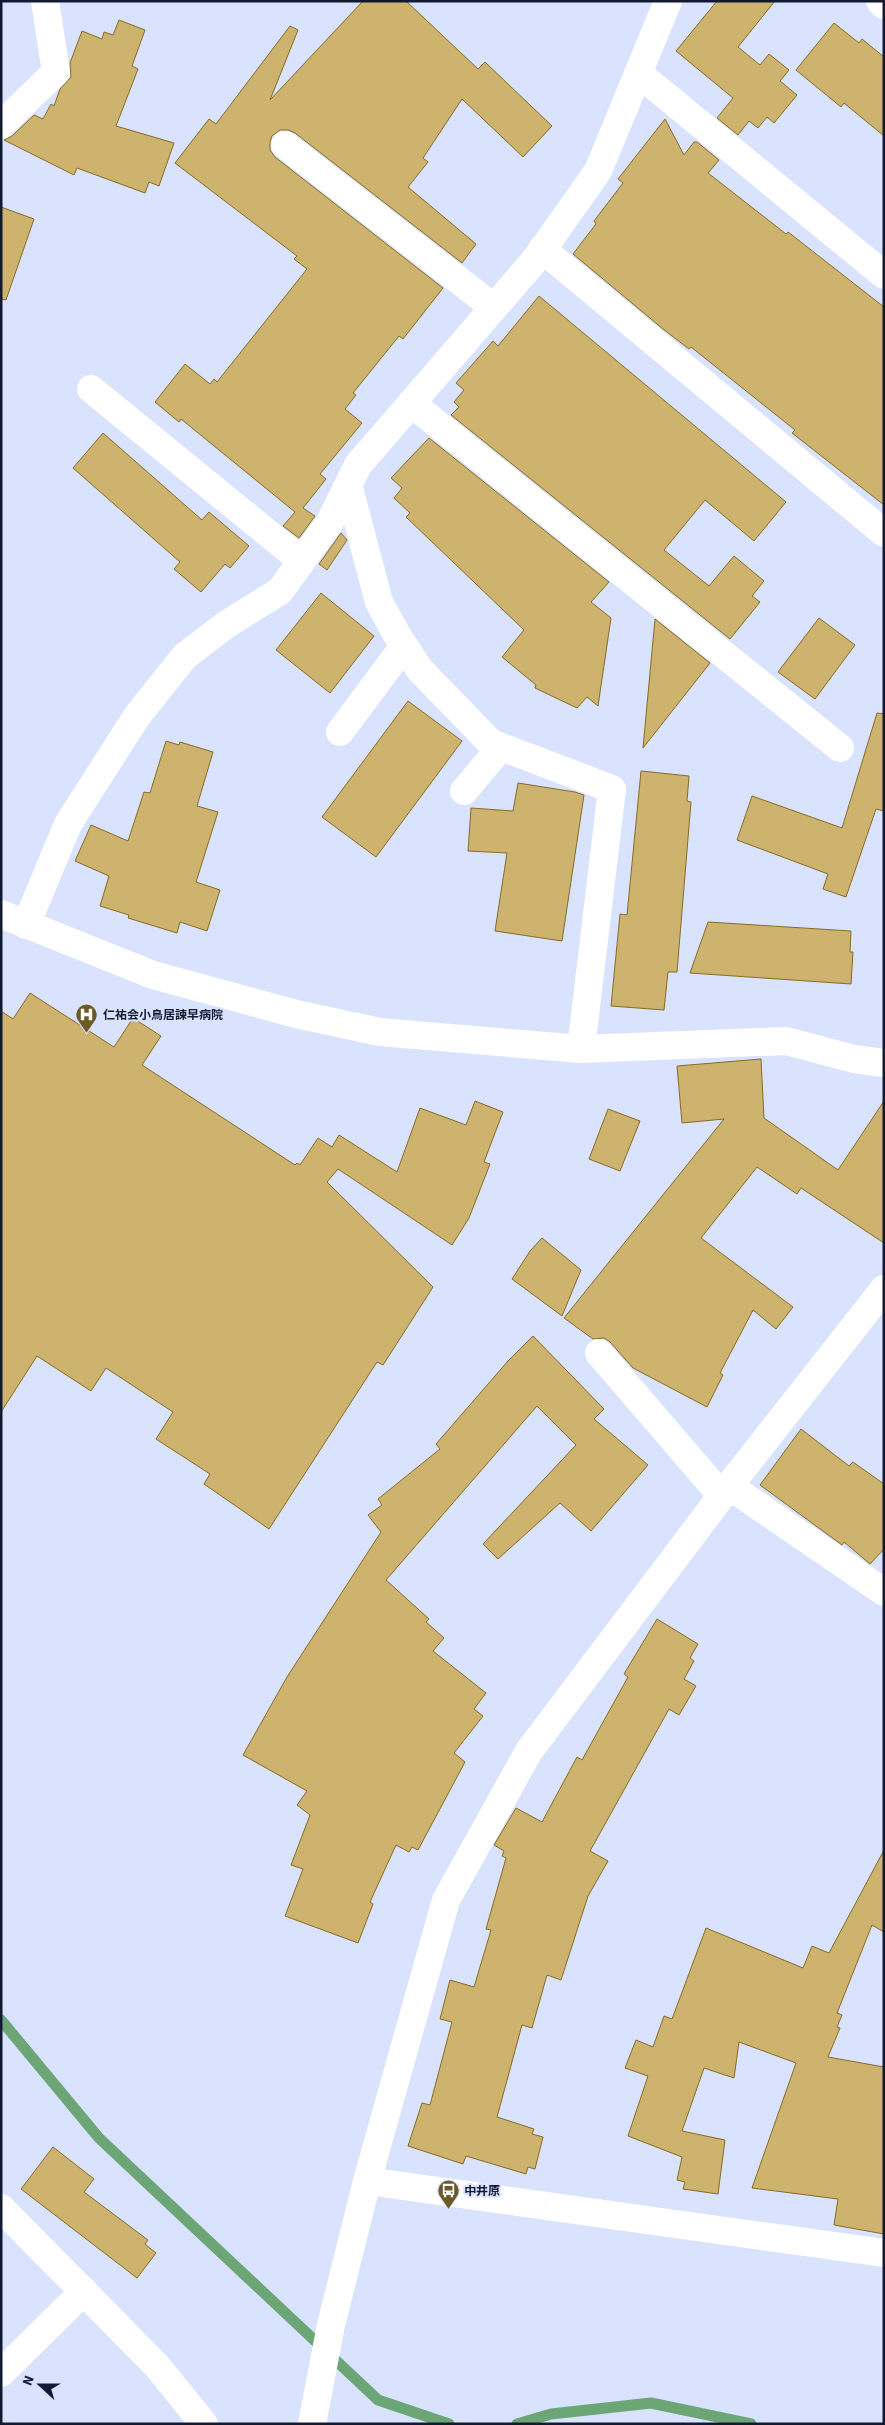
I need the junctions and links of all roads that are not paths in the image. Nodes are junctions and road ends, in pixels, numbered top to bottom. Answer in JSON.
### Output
{"nodes":[{"id":1,"x":45,"y":1,"type":"edge"},
{"id":2,"x":668,"y":1,"type":"edge"},
{"id":3,"x":880,"y":1,"type":"edge"},
{"id":4,"x":884,"y":4,"type":"edge"},
{"id":5,"x":638,"y":73,"type":"junction"},
{"id":6,"x":1,"y":125,"type":"edge"},
{"id":7,"x":285,"y":145,"type":"dead end"},
{"id":8,"x":542,"y":250,"type":"junction"},
{"id":9,"x":884,"y":275,"type":"edge"},
{"id":10,"x":493,"y":307,"type":"junction"},
{"id":11,"x":91,"y":389,"type":"dead end"},
{"id":12,"x":411,"y":403,"type":"junction"},
{"id":13,"x":349,"y":488,"type":"junction"},
{"id":14,"x":884,"y":533,"type":"edge"},
{"id":15,"x":302,"y":561,"type":"junction"},
{"id":16,"x":404,"y":646,"type":"junction"},
{"id":17,"x":340,"y":732,"type":"dead end"},
{"id":18,"x":501,"y":747,"type":"junction"},
{"id":19,"x":840,"y":748,"type":"dead end"},
{"id":20,"x":464,"y":791,"type":"dead end"},
{"id":21,"x":13,"y":919,"type":"edge"},
{"id":22,"x":581,"y":1049,"type":"junction"},
{"id":23,"x":884,"y":1063,"type":"edge"},
{"id":24,"x":884,"y":1289,"type":"edge"},
{"id":25,"x":599,"y":1353,"type":"dead end"},
{"id":26,"x":726,"y":1491,"type":"junction"},
{"id":27,"x":884,"y":1592,"type":"edge"},
{"id":28,"x":366,"y":2181,"type":"junction"},
{"id":29,"x":1,"y":2208,"type":"edge"},
{"id":30,"x":884,"y":2252,"type":"edge"},
{"id":31,"x":84,"y":2292,"type":"junction"},
{"id":32,"x":1,"y":2372,"type":"edge"},
{"id":33,"x":204,"y":2424,"type":"edge"},
{"id":34,"x":312,"y":2424,"type":"edge"}],
"edges":[{"from":1,"to":6,"type":"street"},
{"from":2,"to":5,"type":"street"},
{"from":3,"to":4,"type":"street"},
{"from":5,"to":8,"type":"street"},
{"from":5,"to":9,"type":"street"},
{"from":7,"to":10,"type":"street"},
{"from":8,"to":10,"type":"street"},
{"from":8,"to":14,"type":"street"},
{"from":10,"to":12,"type":"street"},
{"from":11,"to":15,"type":"street"},
{"from":12,"to":13,"type":"street"},
{"from":12,"to":19,"type":"street"},
{"from":13,"to":15,"type":"street"},
{"from":13,"to":16,"type":"street"},
{"from":15,"to":21,"type":"street"},
{"from":16,"to":17,"type":"street"},
{"from":16,"to":18,"type":"street"},
{"from":18,"to":20,"type":"street"},
{"from":18,"to":22,"type":"street"},
{"from":21,"to":22,"type":"street"},
{"from":22,"to":23,"type":"street"},
{"from":24,"to":26,"type":"street"},
{"from":25,"to":26,"type":"street"},
{"from":26,"to":27,"type":"street"},
{"from":26,"to":28,"type":"street"},
{"from":28,"to":30,"type":"street"},
{"from":28,"to":34,"type":"street"},
{"from":29,"to":31,"type":"street"},
{"from":31,"to":32,"type":"street"},
{"from":31,"to":33,"type":"street"}]}
